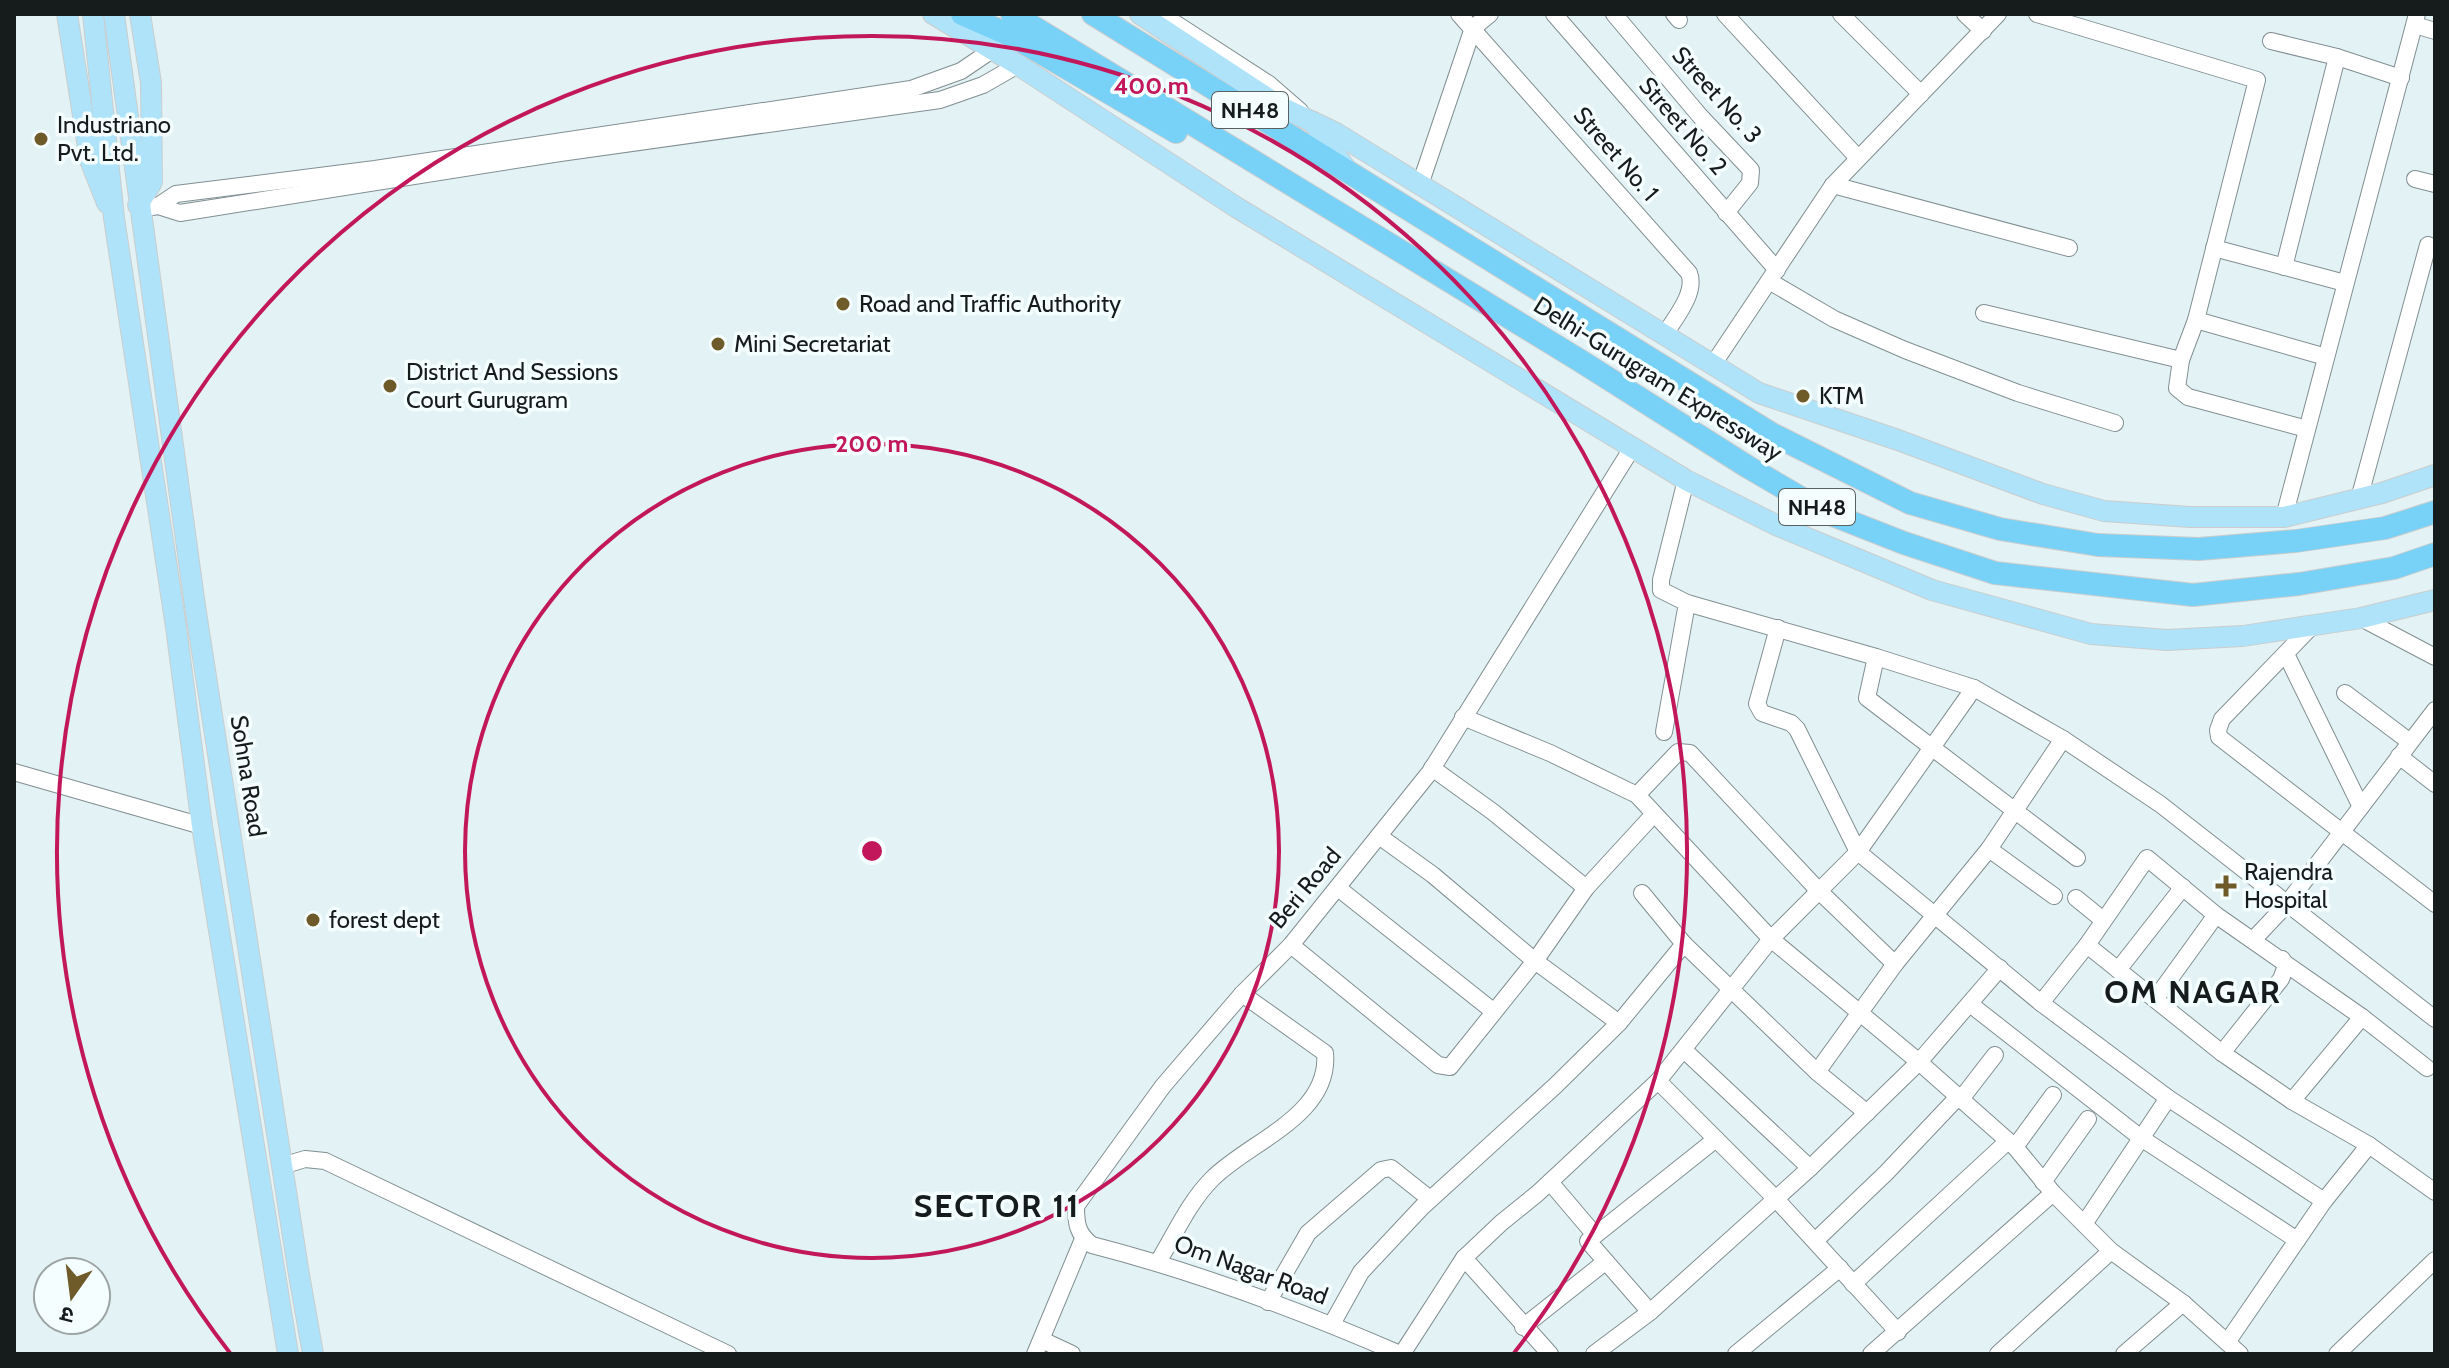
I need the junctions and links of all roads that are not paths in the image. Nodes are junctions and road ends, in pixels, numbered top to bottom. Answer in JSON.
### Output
{"nodes":[{"id":1,"x":67,"y":14,"type":"edge"},
{"id":2,"x":93,"y":14,"type":"edge"},
{"id":3,"x":114,"y":14,"type":"edge"},
{"id":4,"x":140,"y":14,"type":"edge"},
{"id":5,"x":933,"y":14,"type":"edge"},
{"id":6,"x":962,"y":14,"type":"edge"},
{"id":7,"x":1012,"y":14,"type":"edge"},
{"id":8,"x":1093,"y":14,"type":"edge"},
{"id":9,"x":1140,"y":14,"type":"edge"},
{"id":10,"x":1161,"y":14,"type":"edge"},
{"id":11,"x":1459,"y":14,"type":"edge"},
{"id":12,"x":1490,"y":14,"type":"edge"},
{"id":13,"x":1554,"y":14,"type":"edge"},
{"id":14,"x":1614,"y":14,"type":"edge"},
{"id":15,"x":1725,"y":14,"type":"edge"},
{"id":16,"x":1841,"y":14,"type":"edge"},
{"id":17,"x":1965,"y":14,"type":"edge"},
{"id":18,"x":1998,"y":14,"type":"edge"},
{"id":19,"x":2037,"y":14,"type":"edge"},
{"id":20,"x":2415,"y":17,"type":"edge"},
{"id":21,"x":1473,"y":28,"type":"junction"},
{"id":22,"x":1983,"y":31,"type":"junction"},
{"id":23,"x":2435,"y":31,"type":"edge"},
{"id":24,"x":2271,"y":41,"type":"dead end"},
{"id":25,"x":992,"y":50,"type":"junction"},
{"id":26,"x":2337,"y":57,"type":"junction"},
{"id":27,"x":1018,"y":65,"type":"junction"},
{"id":28,"x":2401,"y":78,"type":"junction"},
{"id":29,"x":1921,"y":94,"type":"junction"},
{"id":30,"x":1313,"y":122,"type":"junction"},
{"id":31,"x":1858,"y":158,"type":"junction"},
{"id":32,"x":1346,"y":169,"type":"junction"},
{"id":33,"x":1276,"y":176,"type":"junction"},
{"id":34,"x":2415,"y":179,"type":"dead end"},
{"id":35,"x":2435,"y":184,"type":"edge"},
{"id":36,"x":1420,"y":185,"type":"junction"},
{"id":37,"x":1833,"y":185,"type":"junction"},
{"id":38,"x":145,"y":207,"type":"junction"},
{"id":39,"x":1726,"y":213,"type":"junction"},
{"id":40,"x":114,"y":218,"type":"junction"},
{"id":41,"x":2428,"y":245,"type":"dead end"},
{"id":42,"x":2069,"y":248,"type":"dead end"},
{"id":43,"x":2214,"y":248,"type":"junction"},
{"id":44,"x":2284,"y":267,"type":"junction"},
{"id":45,"x":1773,"y":276,"type":"junction"},
{"id":46,"x":2345,"y":283,"type":"junction"},
{"id":47,"x":1984,"y":313,"type":"dead end"},
{"id":48,"x":2196,"y":320,"type":"junction"},
{"id":49,"x":1664,"y":336,"type":"junction"},
{"id":50,"x":2326,"y":357,"type":"junction"},
{"id":51,"x":2181,"y":360,"type":"junction"},
{"id":52,"x":1712,"y":366,"type":"junction"},
{"id":53,"x":2115,"y":423,"type":"dead end"},
{"id":54,"x":2307,"y":429,"type":"junction"},
{"id":55,"x":1632,"y":448,"type":"junction"},
{"id":56,"x":2435,"y":475,"type":"edge"},
{"id":57,"x":1686,"y":480,"type":"junction"},
{"id":58,"x":2359,"y":499,"type":"junction"},
{"id":59,"x":2435,"y":512,"type":"edge"},
{"id":60,"x":2284,"y":517,"type":"junction"},
{"id":61,"x":2435,"y":554,"type":"edge"},
{"id":62,"x":2435,"y":600,"type":"edge"},
{"id":63,"x":1687,"y":603,"type":"junction"},
{"id":64,"x":2361,"y":618,"type":"junction"},
{"id":65,"x":2313,"y":625,"type":"junction"},
{"id":66,"x":1778,"y":628,"type":"junction"},
{"id":67,"x":2286,"y":654,"type":"junction"},
{"id":68,"x":1876,"y":657,"type":"junction"},
{"id":69,"x":2435,"y":657,"type":"edge"},
{"id":70,"x":1974,"y":688,"type":"junction"},
{"id":71,"x":2345,"y":693,"type":"dead end"},
{"id":72,"x":2434,"y":713,"type":"edge"},
{"id":73,"x":1463,"y":717,"type":"junction"},
{"id":74,"x":1664,"y":732,"type":"dead end"},
{"id":75,"x":2063,"y":739,"type":"junction"},
{"id":76,"x":2410,"y":742,"type":"junction"},
{"id":77,"x":1932,"y":749,"type":"junction"},
{"id":78,"x":2399,"y":756,"type":"junction"},
{"id":79,"x":1432,"y":768,"type":"junction"},
{"id":80,"x":14,"y":772,"type":"edge"},
{"id":81,"x":2435,"y":784,"type":"edge"},
{"id":82,"x":1637,"y":795,"type":"junction"},
{"id":83,"x":2361,"y":807,"type":"junction"},
{"id":84,"x":2015,"y":811,"type":"junction"},
{"id":85,"x":1654,"y":814,"type":"junction"},
{"id":86,"x":202,"y":826,"type":"junction"},
{"id":87,"x":2343,"y":832,"type":"junction"},
{"id":88,"x":1379,"y":836,"type":"junction"},
{"id":89,"x":1989,"y":849,"type":"junction"},
{"id":90,"x":1858,"y":852,"type":"junction"},
{"id":91,"x":2077,"y":858,"type":"dead end"},
{"id":92,"x":2183,"y":887,"type":"junction"},
{"id":93,"x":1338,"y":888,"type":"junction"},
{"id":94,"x":1586,"y":888,"type":"junction"},
{"id":95,"x":1818,"y":890,"type":"junction"},
{"id":96,"x":1642,"y":893,"type":"dead end"},
{"id":97,"x":2054,"y":896,"type":"dead end"},
{"id":98,"x":2076,"y":898,"type":"dead end"},
{"id":99,"x":2435,"y":904,"type":"edge"},
{"id":100,"x":2286,"y":905,"type":"junction"},
{"id":101,"x":1935,"y":913,"type":"junction"},
{"id":102,"x":2216,"y":915,"type":"junction"},
{"id":103,"x":2103,"y":920,"type":"junction"},
{"id":104,"x":1771,"y":939,"type":"junction"},
{"id":105,"x":2253,"y":940,"type":"junction"},
{"id":106,"x":1684,"y":944,"type":"junction"},
{"id":107,"x":1291,"y":945,"type":"junction"},
{"id":108,"x":2087,"y":945,"type":"junction"},
{"id":109,"x":2282,"y":959,"type":"junction"},
{"id":110,"x":1535,"y":961,"type":"junction"},
{"id":111,"x":1895,"y":964,"type":"junction"},
{"id":112,"x":2000,"y":968,"type":"junction"},
{"id":113,"x":2118,"y":970,"type":"junction"},
{"id":114,"x":1732,"y":991,"type":"junction"},
{"id":115,"x":1242,"y":994,"type":"junction"},
{"id":116,"x":2156,"y":998,"type":"junction"},
{"id":117,"x":2041,"y":1003,"type":"junction"},
{"id":118,"x":1970,"y":1004,"type":"junction"},
{"id":119,"x":1493,"y":1011,"type":"junction"},
{"id":120,"x":1860,"y":1015,"type":"junction"},
{"id":121,"x":2362,"y":1017,"type":"junction"},
{"id":122,"x":2435,"y":1019,"type":"edge"},
{"id":123,"x":1619,"y":1023,"type":"junction"},
{"id":124,"x":1684,"y":1050,"type":"junction"},
{"id":125,"x":2222,"y":1053,"type":"junction"},
{"id":126,"x":1995,"y":1055,"type":"dead end"},
{"id":127,"x":1919,"y":1062,"type":"junction"},
{"id":128,"x":2427,"y":1068,"type":"dead end"},
{"id":129,"x":1817,"y":1072,"type":"junction"},
{"id":130,"x":1658,"y":1081,"type":"junction"},
{"id":131,"x":2053,"y":1095,"type":"dead end"},
{"id":132,"x":1959,"y":1098,"type":"junction"},
{"id":133,"x":2168,"y":1098,"type":"junction"},
{"id":134,"x":2292,"y":1101,"type":"junction"},
{"id":135,"x":1867,"y":1113,"type":"junction"},
{"id":136,"x":2088,"y":1119,"type":"dead end"},
{"id":137,"x":2141,"y":1138,"type":"junction"},
{"id":138,"x":1716,"y":1139,"type":"junction"},
{"id":139,"x":2012,"y":1144,"type":"junction"},
{"id":140,"x":2369,"y":1145,"type":"junction"},
{"id":141,"x":282,"y":1166,"type":"junction"},
{"id":142,"x":1810,"y":1168,"type":"junction"},
{"id":143,"x":1550,"y":1182,"type":"junction"},
{"id":144,"x":2048,"y":1187,"type":"junction"},
{"id":145,"x":2435,"y":1192,"type":"edge"},
{"id":146,"x":1775,"y":1198,"type":"junction"},
{"id":147,"x":1430,"y":1199,"type":"junction"},
{"id":148,"x":2324,"y":1201,"type":"junction"},
{"id":149,"x":2084,"y":1224,"type":"junction"},
{"id":150,"x":1595,"y":1235,"type":"junction"},
{"id":151,"x":1083,"y":1239,"type":"junction"},
{"id":152,"x":2297,"y":1240,"type":"junction"},
{"id":153,"x":1815,"y":1241,"type":"junction"},
{"id":154,"x":2111,"y":1251,"type":"junction"},
{"id":155,"x":1464,"y":1258,"type":"junction"},
{"id":156,"x":2435,"y":1260,"type":"edge"},
{"id":157,"x":1158,"y":1262,"type":"junction"},
{"id":158,"x":1605,"y":1262,"type":"junction"},
{"id":159,"x":1840,"y":1268,"type":"junction"},
{"id":160,"x":1853,"y":1284,"type":"junction"},
{"id":161,"x":1268,"y":1302,"type":"junction"},
{"id":162,"x":2183,"y":1303,"type":"junction"},
{"id":163,"x":1650,"y":1312,"type":"junction"},
{"id":164,"x":1332,"y":1324,"type":"junction"},
{"id":165,"x":1523,"y":1327,"type":"junction"},
{"id":166,"x":1898,"y":1332,"type":"junction"},
{"id":167,"x":2228,"y":1341,"type":"junction"},
{"id":168,"x":1038,"y":1347,"type":"edge"},
{"id":169,"x":288,"y":1354,"type":"edge"},
{"id":170,"x":313,"y":1354,"type":"edge"},
{"id":171,"x":728,"y":1354,"type":"edge"},
{"id":172,"x":1072,"y":1354,"type":"edge"},
{"id":173,"x":1401,"y":1354,"type":"edge"},
{"id":174,"x":1550,"y":1354,"type":"edge"},
{"id":175,"x":1594,"y":1354,"type":"edge"},
{"id":176,"x":1736,"y":1354,"type":"edge"},
{"id":177,"x":1871,"y":1354,"type":"edge"},
{"id":178,"x":1998,"y":1354,"type":"edge"},
{"id":179,"x":2124,"y":1354,"type":"edge"},
{"id":180,"x":2240,"y":1354,"type":"edge"},
{"id":181,"x":2337,"y":1354,"type":"edge"}],
"edges":[{"from":1,"to":40,"type":"main road"},
{"from":2,"to":40,"type":"main road"},
{"from":3,"to":38,"type":"main road","name":"Sohna Road"},
{"from":4,"to":38,"type":"main road"},
{"from":5,"to":25,"type":"main road"},
{"from":6,"to":33,"type":"highway"},
{"from":7,"to":33,"type":"highway","name":"Delhi-Gurugram Expressway","number":"NH48"},
{"from":8,"to":32,"type":"highway","name":"Delhi-Gurugram Expressway","number":"NH48"},
{"from":9,"to":30,"type":"main road"},
{"from":10,"to":30,"type":"street"},
{"from":11,"to":21,"type":"street","name":"Street No. 1"},
{"from":12,"to":21,"type":"street"},
{"from":13,"to":39,"type":"street","name":"Street No. 2"},
{"from":14,"to":39,"type":"street","name":"Street No. 3"},
{"from":15,"to":31,"type":"street"},
{"from":16,"to":29,"type":"street"},
{"from":17,"to":22,"type":"street"},
{"from":18,"to":22,"type":"street"},
{"from":19,"to":43,"type":"street"},
{"from":20,"to":23,"type":"street"},
{"from":20,"to":28,"type":"street"},
{"from":21,"to":36,"type":"street"},
{"from":21,"to":49,"type":"street","name":"Street No. 1"},
{"from":22,"to":29,"type":"street"},
{"from":24,"to":26,"type":"street"},
{"from":25,"to":27,"type":"main road"},
{"from":25,"to":38,"type":"street"},
{"from":26,"to":28,"type":"street"},
{"from":26,"to":44,"type":"street"},
{"from":27,"to":38,"type":"street"},
{"from":27,"to":55,"type":"main road"},
{"from":28,"to":46,"type":"street"},
{"from":29,"to":31,"type":"street"},
{"from":30,"to":32,"type":"main road"},
{"from":30,"to":36,"type":"main road"},
{"from":31,"to":37,"type":"street"},
{"from":32,"to":59,"type":"highway","name":"Delhi-Gurugram Expressway","number":"NH48"},
{"from":33,"to":61,"type":"highway","name":"Delhi-Gurugram Expressway","number":"NH48"},
{"from":34,"to":35,"type":"street"},
{"from":36,"to":49,"type":"main road"},
{"from":37,"to":42,"type":"street"},
{"from":37,"to":45,"type":"street"},
{"from":38,"to":141,"type":"main road","name":"Sohna Road"},
{"from":39,"to":45,"type":"street","name":"Street No. 2"},
{"from":40,"to":86,"type":"main road","name":"Sohna Road"},
{"from":41,"to":58,"type":"street"},
{"from":43,"to":44,"type":"street"},
{"from":43,"to":48,"type":"street"},
{"from":44,"to":46,"type":"street"},
{"from":45,"to":52,"type":"street"},
{"from":45,"to":53,"type":"street","name":"Street No. 2"},
{"from":46,"to":50,"type":"street"},
{"from":47,"to":51,"type":"street"},
{"from":48,"to":50,"type":"street"},
{"from":48,"to":51,"type":"street"},
{"from":49,"to":52,"type":"main road"},
{"from":50,"to":54,"type":"street"},
{"from":51,"to":54,"type":"street"},
{"from":52,"to":60,"type":"main road"},
{"from":54,"to":60,"type":"street"},
{"from":55,"to":57,"type":"main road"},
{"from":55,"to":73,"type":"street","name":"Beri Road"},
{"from":56,"to":58,"type":"main road"},
{"from":57,"to":63,"type":"street"},
{"from":57,"to":65,"type":"main road"},
{"from":58,"to":60,"type":"main road"},
{"from":62,"to":64,"type":"main road"},
{"from":63,"to":66,"type":"street"},
{"from":63,"to":74,"type":"street"},
{"from":64,"to":65,"type":"main road"},
{"from":64,"to":69,"type":"street"},
{"from":65,"to":67,"type":"street"},
{"from":66,"to":68,"type":"street"},
{"from":66,"to":90,"type":"street"},
{"from":67,"to":83,"type":"street"},
{"from":67,"to":87,"type":"street"},
{"from":68,"to":70,"type":"street"},
{"from":68,"to":77,"type":"street"},
{"from":70,"to":75,"type":"street"},
{"from":70,"to":77,"type":"street"},
{"from":71,"to":76,"type":"street"},
{"from":72,"to":76,"type":"street"},
{"from":73,"to":79,"type":"street","name":"Beri Road"},
{"from":73,"to":82,"type":"street"},
{"from":75,"to":84,"type":"street"},
{"from":75,"to":100,"type":"street"},
{"from":76,"to":78,"type":"street"},
{"from":77,"to":84,"type":"street"},
{"from":77,"to":90,"type":"street"},
{"from":78,"to":81,"type":"street"},
{"from":78,"to":83,"type":"street"},
{"from":79,"to":88,"type":"street","name":"Beri Road"},
{"from":79,"to":94,"type":"street"},
{"from":80,"to":86,"type":"street"},
{"from":82,"to":85,"type":"street"},
{"from":82,"to":95,"type":"street"},
{"from":83,"to":87,"type":"street"},
{"from":84,"to":89,"type":"street"},
{"from":84,"to":91,"type":"street"},
{"from":85,"to":94,"type":"street"},
{"from":85,"to":104,"type":"street"},
{"from":86,"to":169,"type":"main road","name":"Sohna Road"},
{"from":87,"to":99,"type":"street"},
{"from":87,"to":100,"type":"street"},
{"from":88,"to":93,"type":"street","name":"Beri Road"},
{"from":88,"to":110,"type":"street"},
{"from":89,"to":97,"type":"street"},
{"from":89,"to":101,"type":"street"},
{"from":90,"to":95,"type":"street"},
{"from":90,"to":101,"type":"street"},
{"from":92,"to":102,"type":"street"},
{"from":92,"to":103,"type":"street"},
{"from":92,"to":113,"type":"street"},
{"from":93,"to":107,"type":"street","name":"Beri Road"},
{"from":93,"to":119,"type":"street"},
{"from":94,"to":110,"type":"street"},
{"from":95,"to":104,"type":"street"},
{"from":95,"to":111,"type":"street"},
{"from":96,"to":106,"type":"street"},
{"from":98,"to":103,"type":"street"},
{"from":100,"to":105,"type":"street"},
{"from":100,"to":122,"type":"street"},
{"from":101,"to":111,"type":"street"},
{"from":101,"to":112,"type":"street"},
{"from":102,"to":105,"type":"street"},
{"from":102,"to":116,"type":"street"},
{"from":103,"to":108,"type":"street"},
{"from":104,"to":114,"type":"street"},
{"from":104,"to":120,"type":"street"},
{"from":105,"to":109,"type":"street"},
{"from":106,"to":114,"type":"street"},
{"from":106,"to":123,"type":"street"},
{"from":107,"to":115,"type":"street","name":"Beri Road"},
{"from":107,"to":119,"type":"street"},
{"from":108,"to":113,"type":"street"},
{"from":108,"to":117,"type":"street"},
{"from":109,"to":121,"type":"street"},
{"from":109,"to":125,"type":"street"},
{"from":110,"to":119,"type":"street"},
{"from":110,"to":123,"type":"street"},
{"from":111,"to":120,"type":"street"},
{"from":112,"to":117,"type":"street"},
{"from":112,"to":118,"type":"street"},
{"from":113,"to":116,"type":"street"},
{"from":114,"to":124,"type":"street"},
{"from":114,"to":129,"type":"street"},
{"from":115,"to":151,"type":"street","name":"Beri Road"},
{"from":115,"to":157,"type":"street"},
{"from":116,"to":125,"type":"street"},
{"from":117,"to":133,"type":"street"},
{"from":118,"to":127,"type":"street"},
{"from":118,"to":137,"type":"street"},
{"from":120,"to":127,"type":"street"},
{"from":120,"to":129,"type":"street"},
{"from":121,"to":128,"type":"street"},
{"from":121,"to":134,"type":"street"},
{"from":123,"to":147,"type":"street"},
{"from":124,"to":130,"type":"street"},
{"from":124,"to":142,"type":"street"},
{"from":125,"to":134,"type":"street"},
{"from":126,"to":132,"type":"street"},
{"from":127,"to":132,"type":"street"},
{"from":127,"to":135,"type":"street"},
{"from":129,"to":135,"type":"street"},
{"from":130,"to":138,"type":"street"},
{"from":130,"to":143,"type":"street"},
{"from":131,"to":139,"type":"street"},
{"from":132,"to":139,"type":"street"},
{"from":132,"to":153,"type":"street"},
{"from":133,"to":137,"type":"street"},
{"from":133,"to":148,"type":"street"},
{"from":134,"to":140,"type":"street"},
{"from":135,"to":142,"type":"street"},
{"from":136,"to":144,"type":"street"},
{"from":137,"to":149,"type":"street"},
{"from":137,"to":152,"type":"street"},
{"from":138,"to":146,"type":"street"},
{"from":138,"to":150,"type":"street"},
{"from":139,"to":144,"type":"street"},
{"from":139,"to":160,"type":"street"},
{"from":140,"to":145,"type":"street"},
{"from":140,"to":148,"type":"street"},
{"from":141,"to":170,"type":"main road","name":"Sohna Road"},
{"from":141,"to":171,"type":"street"},
{"from":142,"to":146,"type":"street"},
{"from":143,"to":150,"type":"street"},
{"from":143,"to":155,"type":"street"},
{"from":144,"to":149,"type":"street"},
{"from":144,"to":166,"type":"street"},
{"from":146,"to":153,"type":"street"},
{"from":146,"to":163,"type":"street"},
{"from":147,"to":161,"type":"street"},
{"from":147,"to":164,"type":"street"},
{"from":148,"to":152,"type":"street"},
{"from":149,"to":154,"type":"street"},
{"from":150,"to":158,"type":"street"},
{"from":151,"to":157,"type":"street","name":"Om Nagar Road"},
{"from":151,"to":168,"type":"street","name":"Beri Road"},
{"from":152,"to":167,"type":"street"},
{"from":153,"to":159,"type":"street"},
{"from":154,"to":162,"type":"street"},
{"from":154,"to":178,"type":"street"},
{"from":155,"to":165,"type":"street"},
{"from":155,"to":173,"type":"street"},
{"from":156,"to":181,"type":"street"},
{"from":157,"to":161,"type":"street","name":"Om Nagar Road"},
{"from":158,"to":163,"type":"street"},
{"from":158,"to":165,"type":"street"},
{"from":159,"to":160,"type":"street"},
{"from":159,"to":176,"type":"street"},
{"from":160,"to":166,"type":"street"},
{"from":161,"to":164,"type":"street","name":"Om Nagar Road"},
{"from":162,"to":167,"type":"street"},
{"from":162,"to":179,"type":"street"},
{"from":163,"to":175,"type":"street"},
{"from":164,"to":173,"type":"street","name":"Om Nagar Road"},
{"from":165,"to":174,"type":"street"},
{"from":166,"to":177,"type":"street"},
{"from":167,"to":180,"type":"street"},
{"from":168,"to":172,"type":"street"}]}
